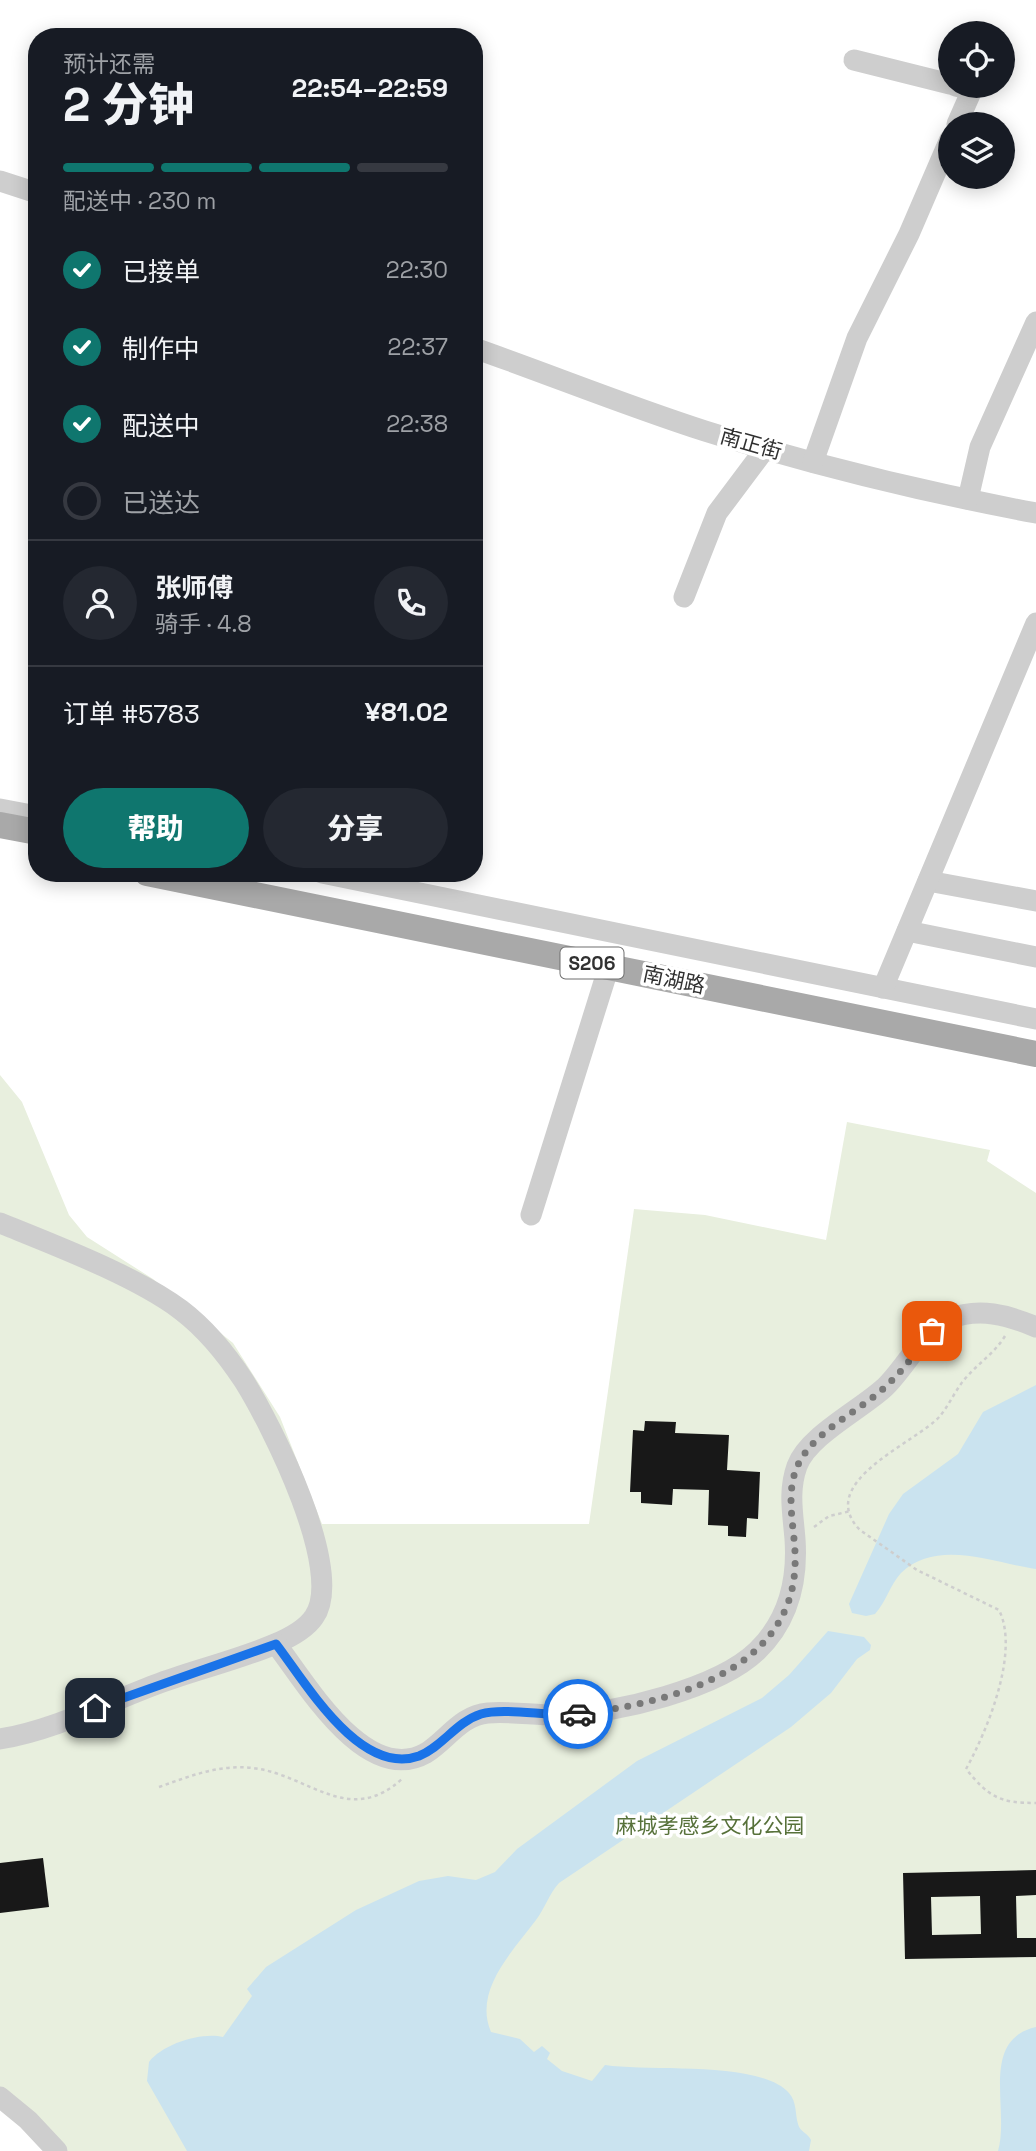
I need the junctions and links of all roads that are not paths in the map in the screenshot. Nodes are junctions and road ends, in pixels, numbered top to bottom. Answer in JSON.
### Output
{"nodes":[{"id":1,"x":854,"y":60,"type":"dead end"},
{"id":2,"x":938,"y":81,"type":"edge"},
{"id":3,"x":938,"y":167,"type":"edge"},
{"id":4,"x":0,"y":181,"type":"edge"},
{"id":5,"x":28,"y":190,"type":"edge"},
{"id":6,"x":1036,"y":322,"type":"edge"},
{"id":7,"x":483,"y":351,"type":"edge"},
{"id":8,"x":765,"y":449,"type":"junction"},
{"id":9,"x":813,"y":462,"type":"junction"},
{"id":10,"x":968,"y":499,"type":"junction"},
{"id":11,"x":1036,"y":513,"type":"edge"},
{"id":12,"x":684,"y":597,"type":"dead end"},
{"id":13,"x":1036,"y":623,"type":"edge"},
{"id":14,"x":0,"y":809,"type":"edge"},
{"id":15,"x":28,"y":814,"type":"edge"},
{"id":16,"x":0,"y":825,"type":"edge"},
{"id":17,"x":28,"y":830,"type":"edge"},
{"id":18,"x":0,"y":844,"type":"edge"},
{"id":19,"x":28,"y":849,"type":"edge"},
{"id":20,"x":928,"y":881,"type":"junction"},
{"id":21,"x":192,"y":882,"type":"edge"},
{"id":22,"x":284,"y":882,"type":"edge"},
{"id":23,"x":366,"y":882,"type":"edge"},
{"id":24,"x":1036,"y":901,"type":"edge"},
{"id":25,"x":907,"y":931,"type":"junction"},
{"id":26,"x":1036,"y":957,"type":"edge"},
{"id":27,"x":609,"y":966,"type":"junction"},
{"id":28,"x":883,"y":988,"type":"junction"},
{"id":29,"x":1036,"y":1019,"type":"edge"},
{"id":30,"x":1036,"y":1035,"type":"edge"},
{"id":31,"x":1036,"y":1054,"type":"edge"},
{"id":32,"x":531,"y":1215,"type":"dead end"},
{"id":33,"x":0,"y":1223,"type":"edge"},
{"id":34,"x":1036,"y":1327,"type":"edge"},
{"id":35,"x":276,"y":1644,"type":"junction"},
{"id":36,"x":0,"y":1739,"type":"edge"},
{"id":37,"x":0,"y":2097,"type":"edge"},
{"id":38,"x":57,"y":2151,"type":"edge"}],
"edges":[{"from":1,"to":2,"type":"street"},
{"from":3,"to":9,"type":"street"},
{"from":4,"to":5,"type":"street"},
{"from":6,"to":10,"type":"street"},
{"from":7,"to":8,"type":"street","name":"南正街"},
{"from":8,"to":9,"type":"street","name":"南正街"},
{"from":8,"to":12,"type":"street"},
{"from":9,"to":10,"type":"street","name":"南正街"},
{"from":10,"to":11,"type":"street","name":"南正街"},
{"from":13,"to":20,"type":"street"},
{"from":14,"to":15,"type":"street"},
{"from":16,"to":17,"type":"main road"},
{"from":18,"to":19,"type":"main road"},
{"from":20,"to":24,"type":"street"},
{"from":20,"to":25,"type":"street"},
{"from":21,"to":27,"type":"main road","name":"南湖路","number":"S206"},
{"from":22,"to":30,"type":"main road","name":"南湖路","number":"S206"},
{"from":23,"to":28,"type":"street"},
{"from":25,"to":26,"type":"street"},
{"from":25,"to":28,"type":"street"},
{"from":27,"to":31,"type":"main road","name":"南湖路","number":"S206"},
{"from":27,"to":32,"type":"street"},
{"from":28,"to":29,"type":"street"},
{"from":33,"to":35,"type":"street"},
{"from":34,"to":35,"type":"street"},
{"from":35,"to":36,"type":"street"},
{"from":37,"to":38,"type":"street"}]}
